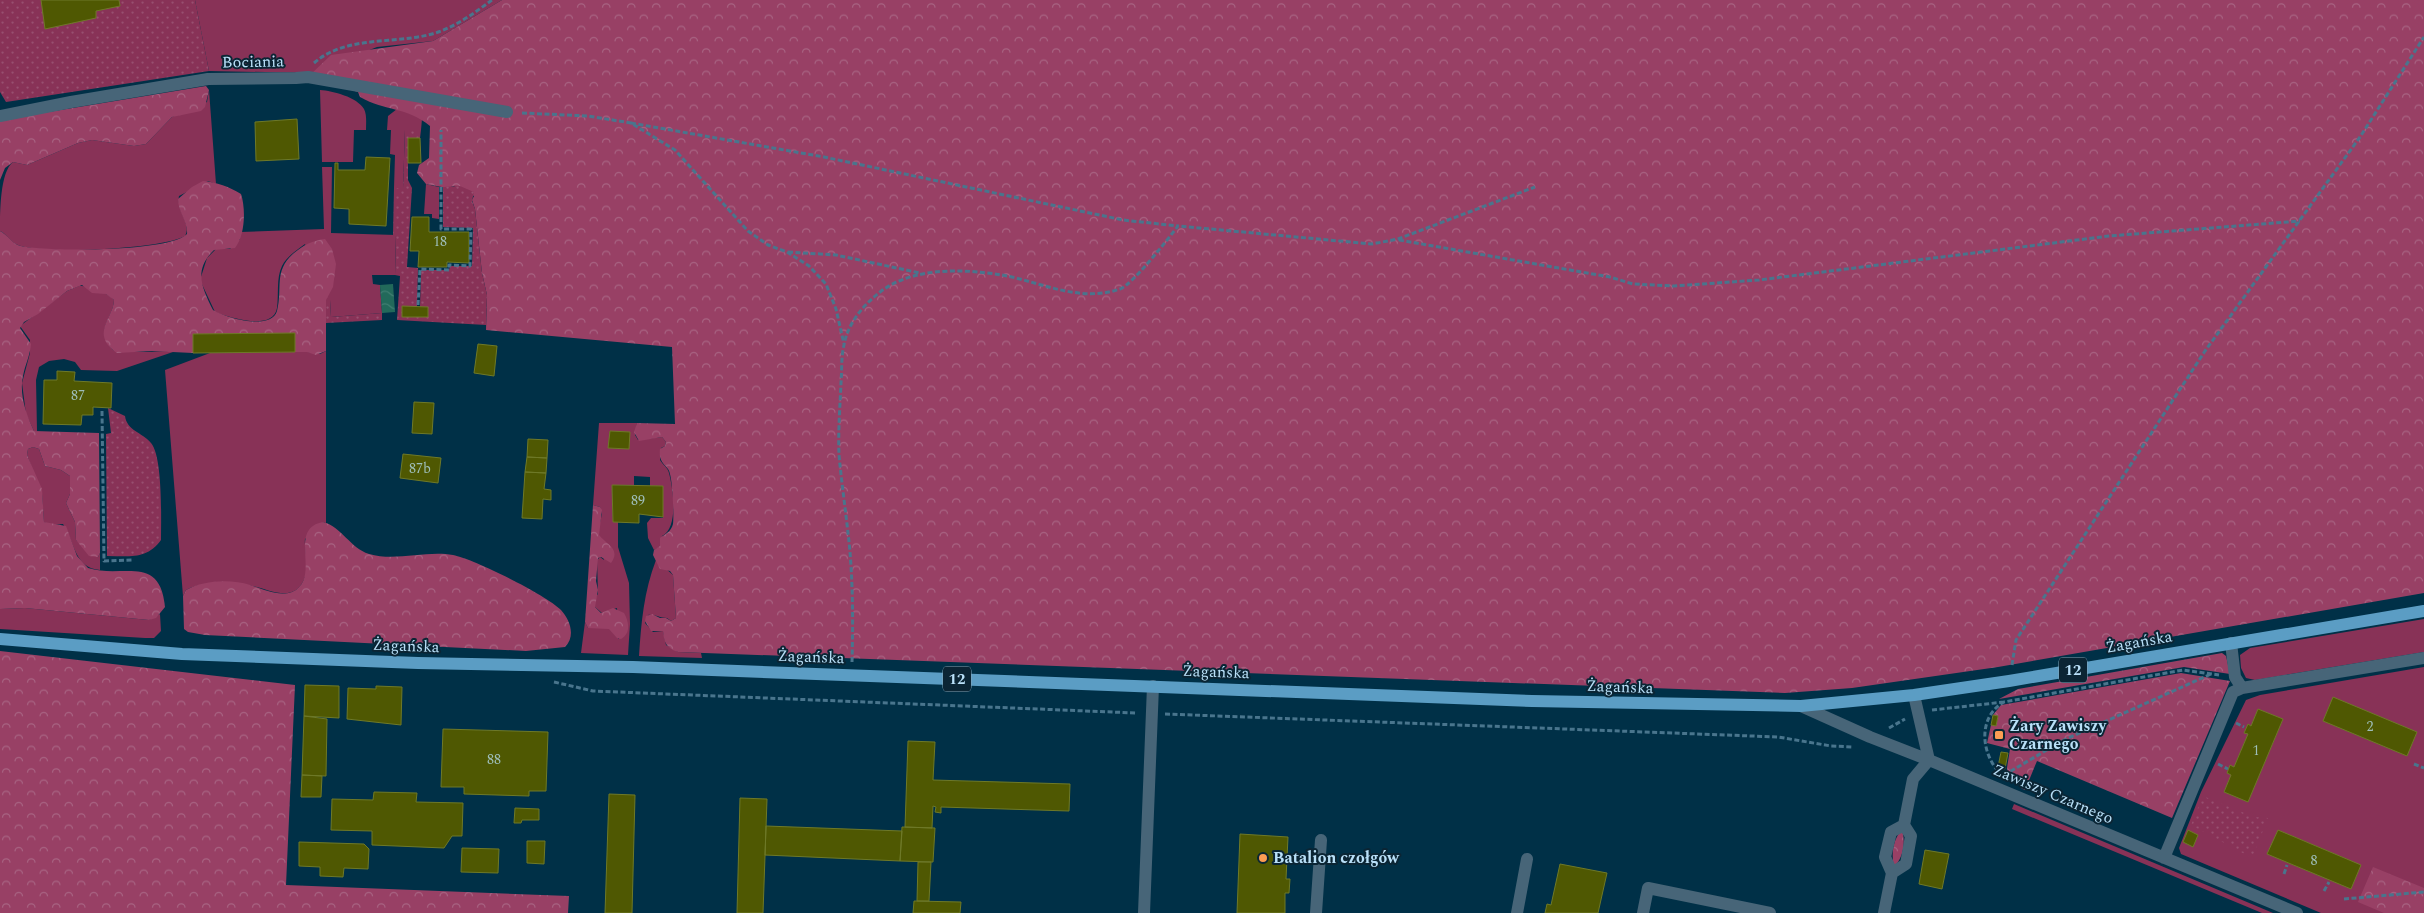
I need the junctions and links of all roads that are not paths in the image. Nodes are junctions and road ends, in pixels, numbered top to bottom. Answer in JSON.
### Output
{"nodes":[{"id":1,"x":507,"y":112,"type":"road end"},
{"id":2,"x":0,"y":116,"type":"edge"},
{"id":3,"x":2424,"y":611,"type":"edge"},
{"id":4,"x":0,"y":639,"type":"edge"},
{"id":5,"x":2231,"y":643,"type":"junction"},
{"id":6,"x":2424,"y":658,"type":"edge"},
{"id":7,"x":2238,"y":682,"type":"junction"},
{"id":8,"x":1153,"y":686,"type":"junction"},
{"id":9,"x":1914,"y":695,"type":"junction"},
{"id":10,"x":1801,"y":706,"type":"junction"},
{"id":11,"x":1929,"y":760,"type":"junction"},
{"id":12,"x":1904,"y":825,"type":"junction"},
{"id":13,"x":1320,"y":840,"type":"dead end"},
{"id":14,"x":2164,"y":858,"type":"junction"},
{"id":15,"x":1527,"y":860,"type":"dead end"},
{"id":16,"x":1892,"y":873,"type":"junction"},
{"id":17,"x":1144,"y":913,"type":"edge"},
{"id":18,"x":1316,"y":913,"type":"edge"},
{"id":19,"x":1517,"y":913,"type":"edge"},
{"id":20,"x":1643,"y":913,"type":"edge"},
{"id":21,"x":1770,"y":913,"type":"edge"},
{"id":22,"x":1884,"y":913,"type":"edge"},
{"id":23,"x":2297,"y":913,"type":"edge"}],
"edges":[{"from":1,"to":2,"type":"street","name":"Bociania"},
{"from":3,"to":5,"type":"main road","name":"Żagańska","number":"12"},
{"from":4,"to":8,"type":"main road","name":"Żagańska","number":"12"},
{"from":5,"to":7,"type":"street"},
{"from":5,"to":9,"type":"main road","name":"Żagańska","number":"12"},
{"from":6,"to":7,"type":"street"},
{"from":7,"to":14,"type":"street"},
{"from":8,"to":10,"type":"main road","name":"Żagańska","number":"12"},
{"from":8,"to":17,"type":"street"},
{"from":9,"to":10,"type":"main road","name":"Żagańska","number":"12"},
{"from":9,"to":11,"type":"street"},
{"from":10,"to":11,"type":"street","name":"Zawiszy Czarnego"},
{"from":11,"to":12,"type":"street"},
{"from":11,"to":14,"type":"street","name":"Zawiszy Czarnego"},
{"from":12,"to":16,"type":"street"},
{"from":12,"to":16,"type":"street"},
{"from":13,"to":18,"type":"street"},
{"from":14,"to":23,"type":"street","name":"Zawiszy Czarnego"},
{"from":15,"to":19,"type":"street"},
{"from":16,"to":22,"type":"street"},
{"from":20,"to":21,"type":"street"}]}
